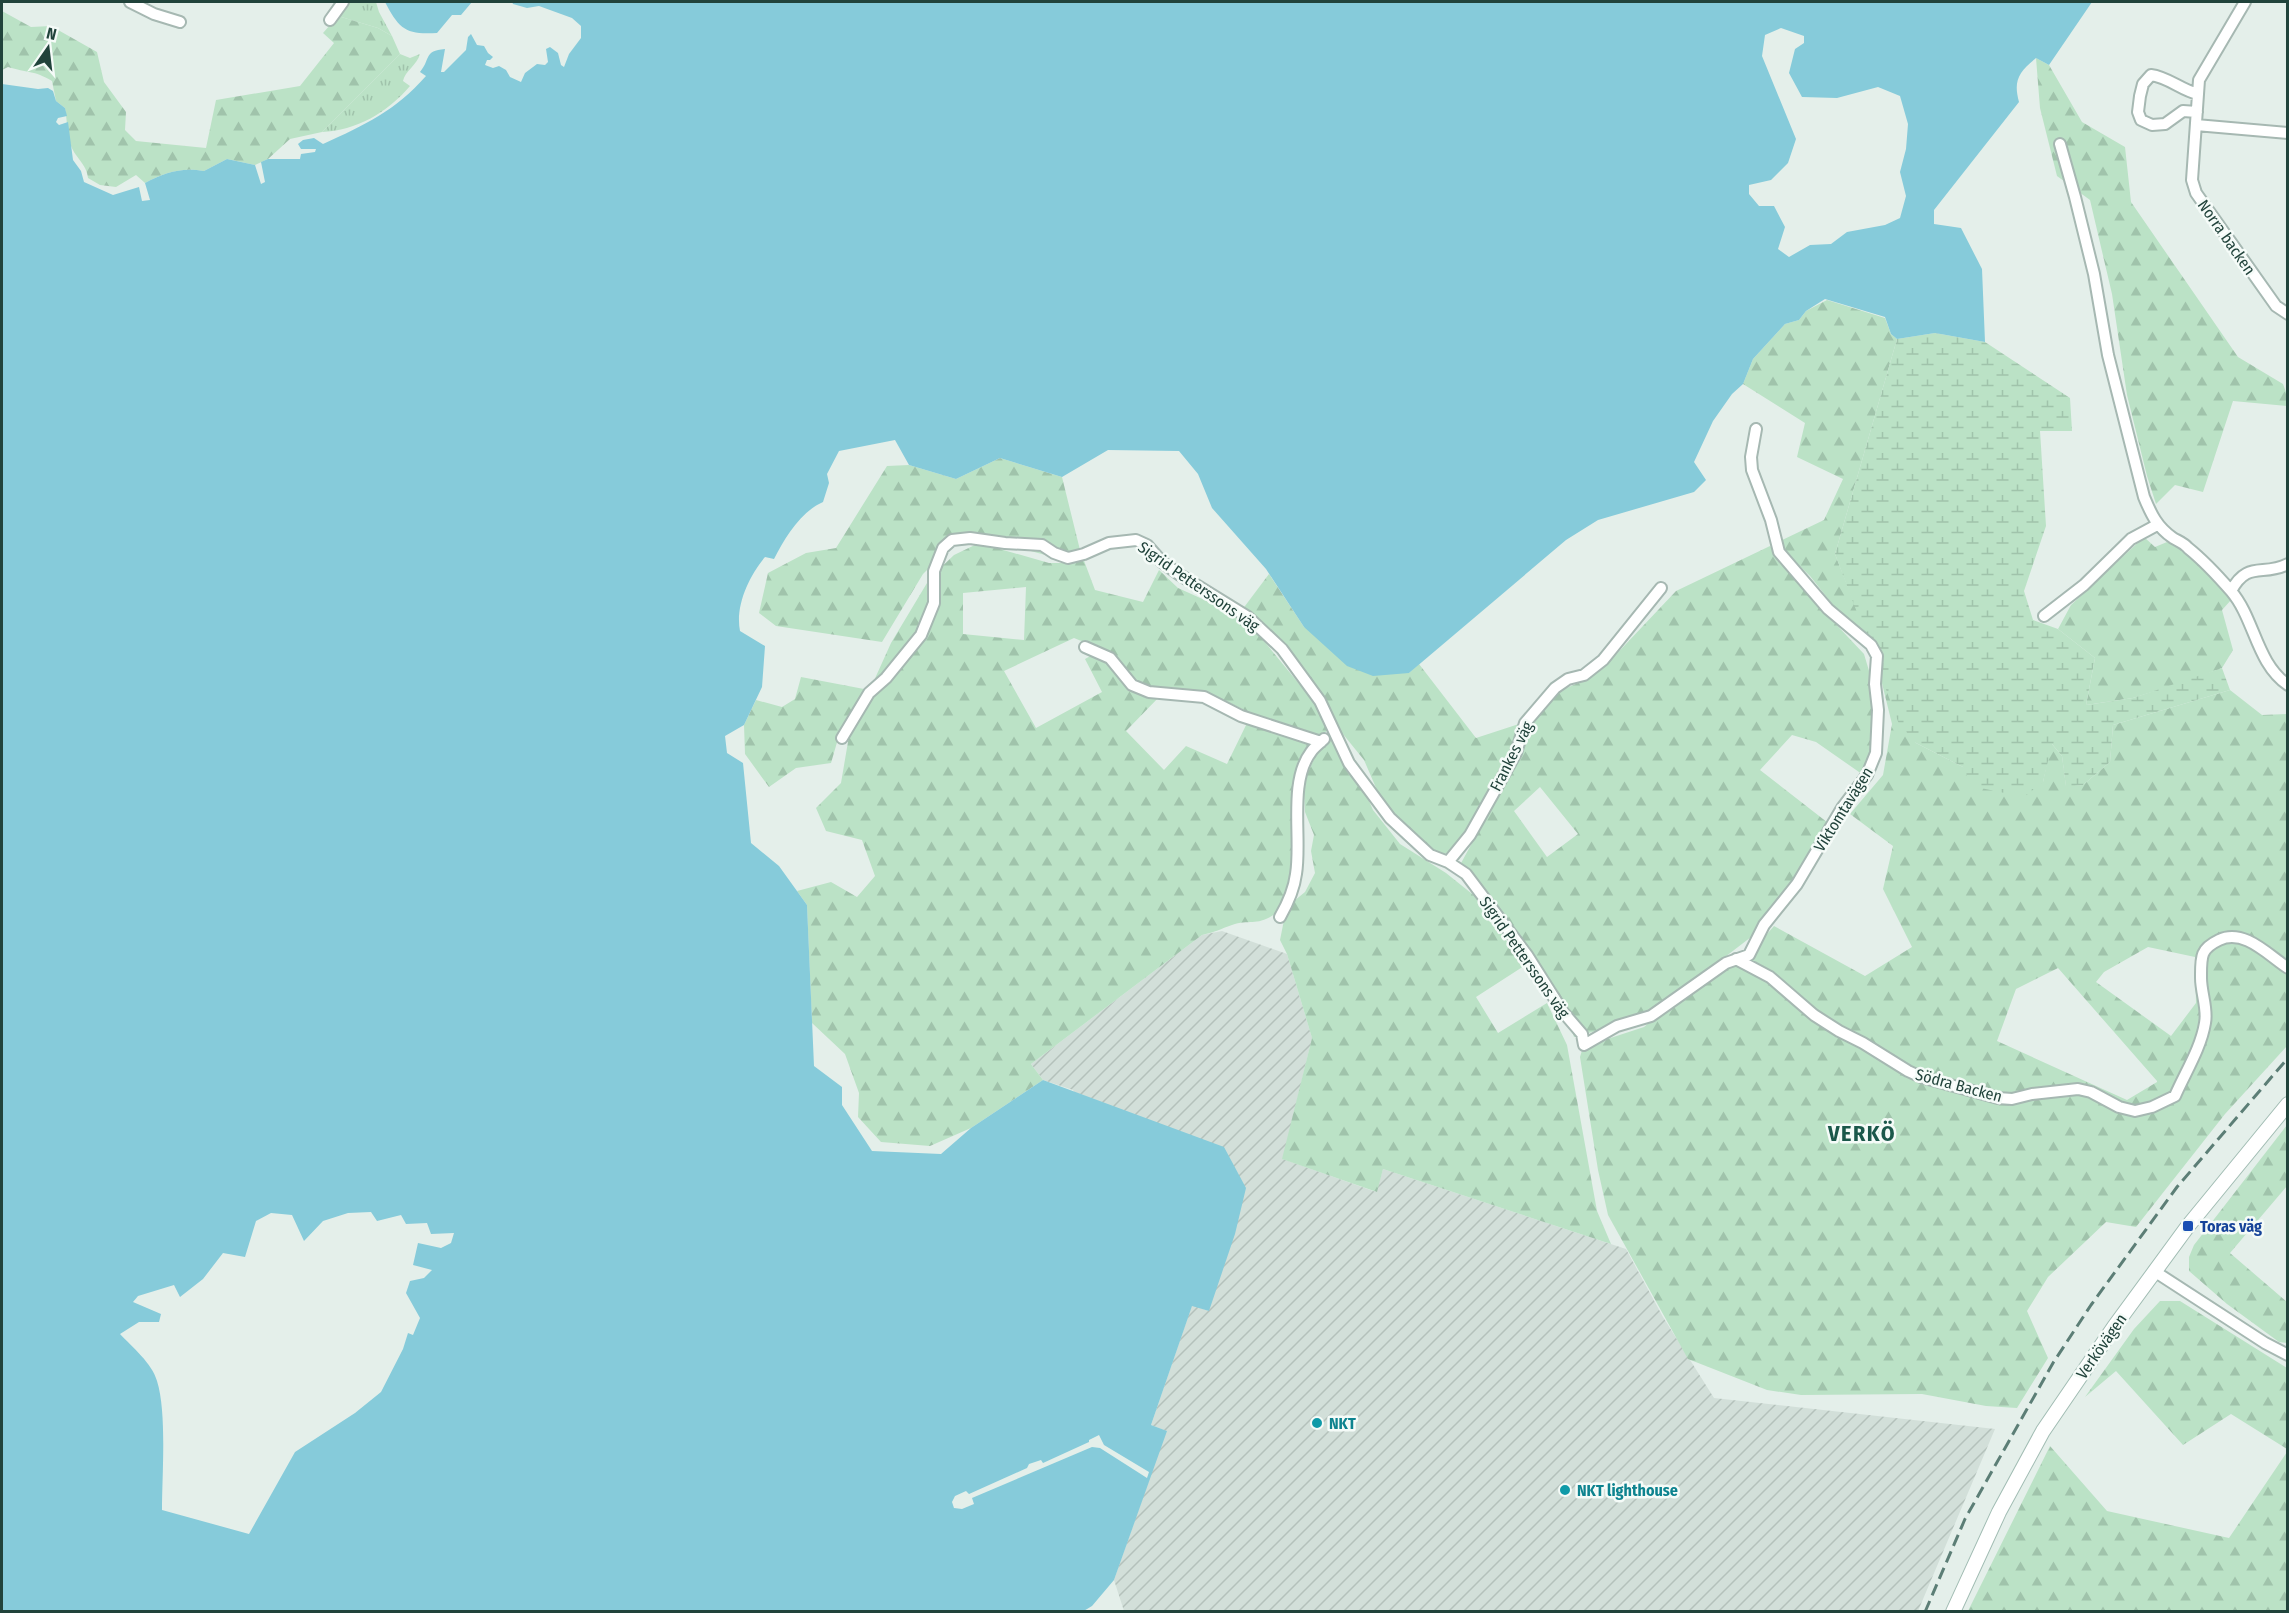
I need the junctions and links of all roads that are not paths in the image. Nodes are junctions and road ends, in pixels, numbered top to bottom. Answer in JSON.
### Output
{"nodes":[{"id":1,"x":130,"y":2,"type":"edge"},
{"id":2,"x":343,"y":2,"type":"edge"},
{"id":3,"x":2245,"y":2,"type":"edge"},
{"id":4,"x":330,"y":20,"type":"dead end"},
{"id":5,"x":180,"y":22,"type":"dead end"},
{"id":6,"x":2198,"y":94,"type":"junction"},
{"id":7,"x":2197,"y":112,"type":"junction"},
{"id":8,"x":2196,"y":125,"type":"junction"},
{"id":9,"x":2288,"y":133,"type":"edge"},
{"id":10,"x":2060,"y":144,"type":"dead end"},
{"id":11,"x":2288,"y":314,"type":"edge"},
{"id":12,"x":1756,"y":429,"type":"dead end"},
{"id":13,"x":2157,"y":525,"type":"junction"},
{"id":14,"x":2288,"y":564,"type":"edge"},
{"id":15,"x":1661,"y":588,"type":"dead end"},
{"id":16,"x":2231,"y":591,"type":"junction"},
{"id":17,"x":2044,"y":616,"type":"dead end"},
{"id":18,"x":1084,"y":647,"type":"dead end"},
{"id":19,"x":2288,"y":685,"type":"edge"},
{"id":20,"x":1333,"y":730,"type":"junction"},
{"id":21,"x":842,"y":738,"type":"dead end"},
{"id":22,"x":1321,"y":742,"type":"junction"},
{"id":23,"x":1448,"y":862,"type":"junction"},
{"id":24,"x":1280,"y":917,"type":"dead end"},
{"id":25,"x":1736,"y":959,"type":"junction"},
{"id":26,"x":2288,"y":969,"type":"edge"},
{"id":27,"x":1584,"y":1045,"type":"joint"},
{"id":28,"x":2288,"y":1104,"type":"edge"},
{"id":29,"x":2154,"y":1271,"type":"junction"},
{"id":30,"x":2288,"y":1355,"type":"edge"},
{"id":31,"x":1953,"y":1611,"type":"edge"}],
"edges":[{"from":1,"to":5,"type":"street"},
{"from":2,"to":4,"type":"street"},
{"from":3,"to":6,"type":"street","name":"Norra backen"},
{"from":6,"to":7,"type":"street","name":"Norra backen"},
{"from":6,"to":7,"type":"street"},
{"from":7,"to":8,"type":"street","name":"Norra backen"},
{"from":8,"to":9,"type":"street"},
{"from":8,"to":11,"type":"street","name":"Norra backen"},
{"from":10,"to":13,"type":"street"},
{"from":12,"to":25,"type":"street","name":"Viktomtavägen"},
{"from":13,"to":16,"type":"street"},
{"from":13,"to":17,"type":"street"},
{"from":14,"to":16,"type":"street"},
{"from":15,"to":23,"type":"street","name":"Frankes väg"},
{"from":16,"to":19,"type":"street"},
{"from":18,"to":22,"type":"street"},
{"from":20,"to":21,"type":"street","name":"Sigrid Petterssons väg"},
{"from":20,"to":22,"type":"street"},
{"from":20,"to":23,"type":"street","name":"Sigrid Petterssons väg"},
{"from":22,"to":24,"type":"street"},
{"from":23,"to":27,"type":"street","name":"Sigrid Petterssons väg"},
{"from":25,"to":26,"type":"street","name":"Södra Backen"},
{"from":25,"to":27,"type":"street","name":"Viktomtavägen"},
{"from":28,"to":29,"type":"main road","name":"Verkövägen"},
{"from":29,"to":30,"type":"street"},
{"from":29,"to":31,"type":"main road","name":"Verkövägen"}]}
